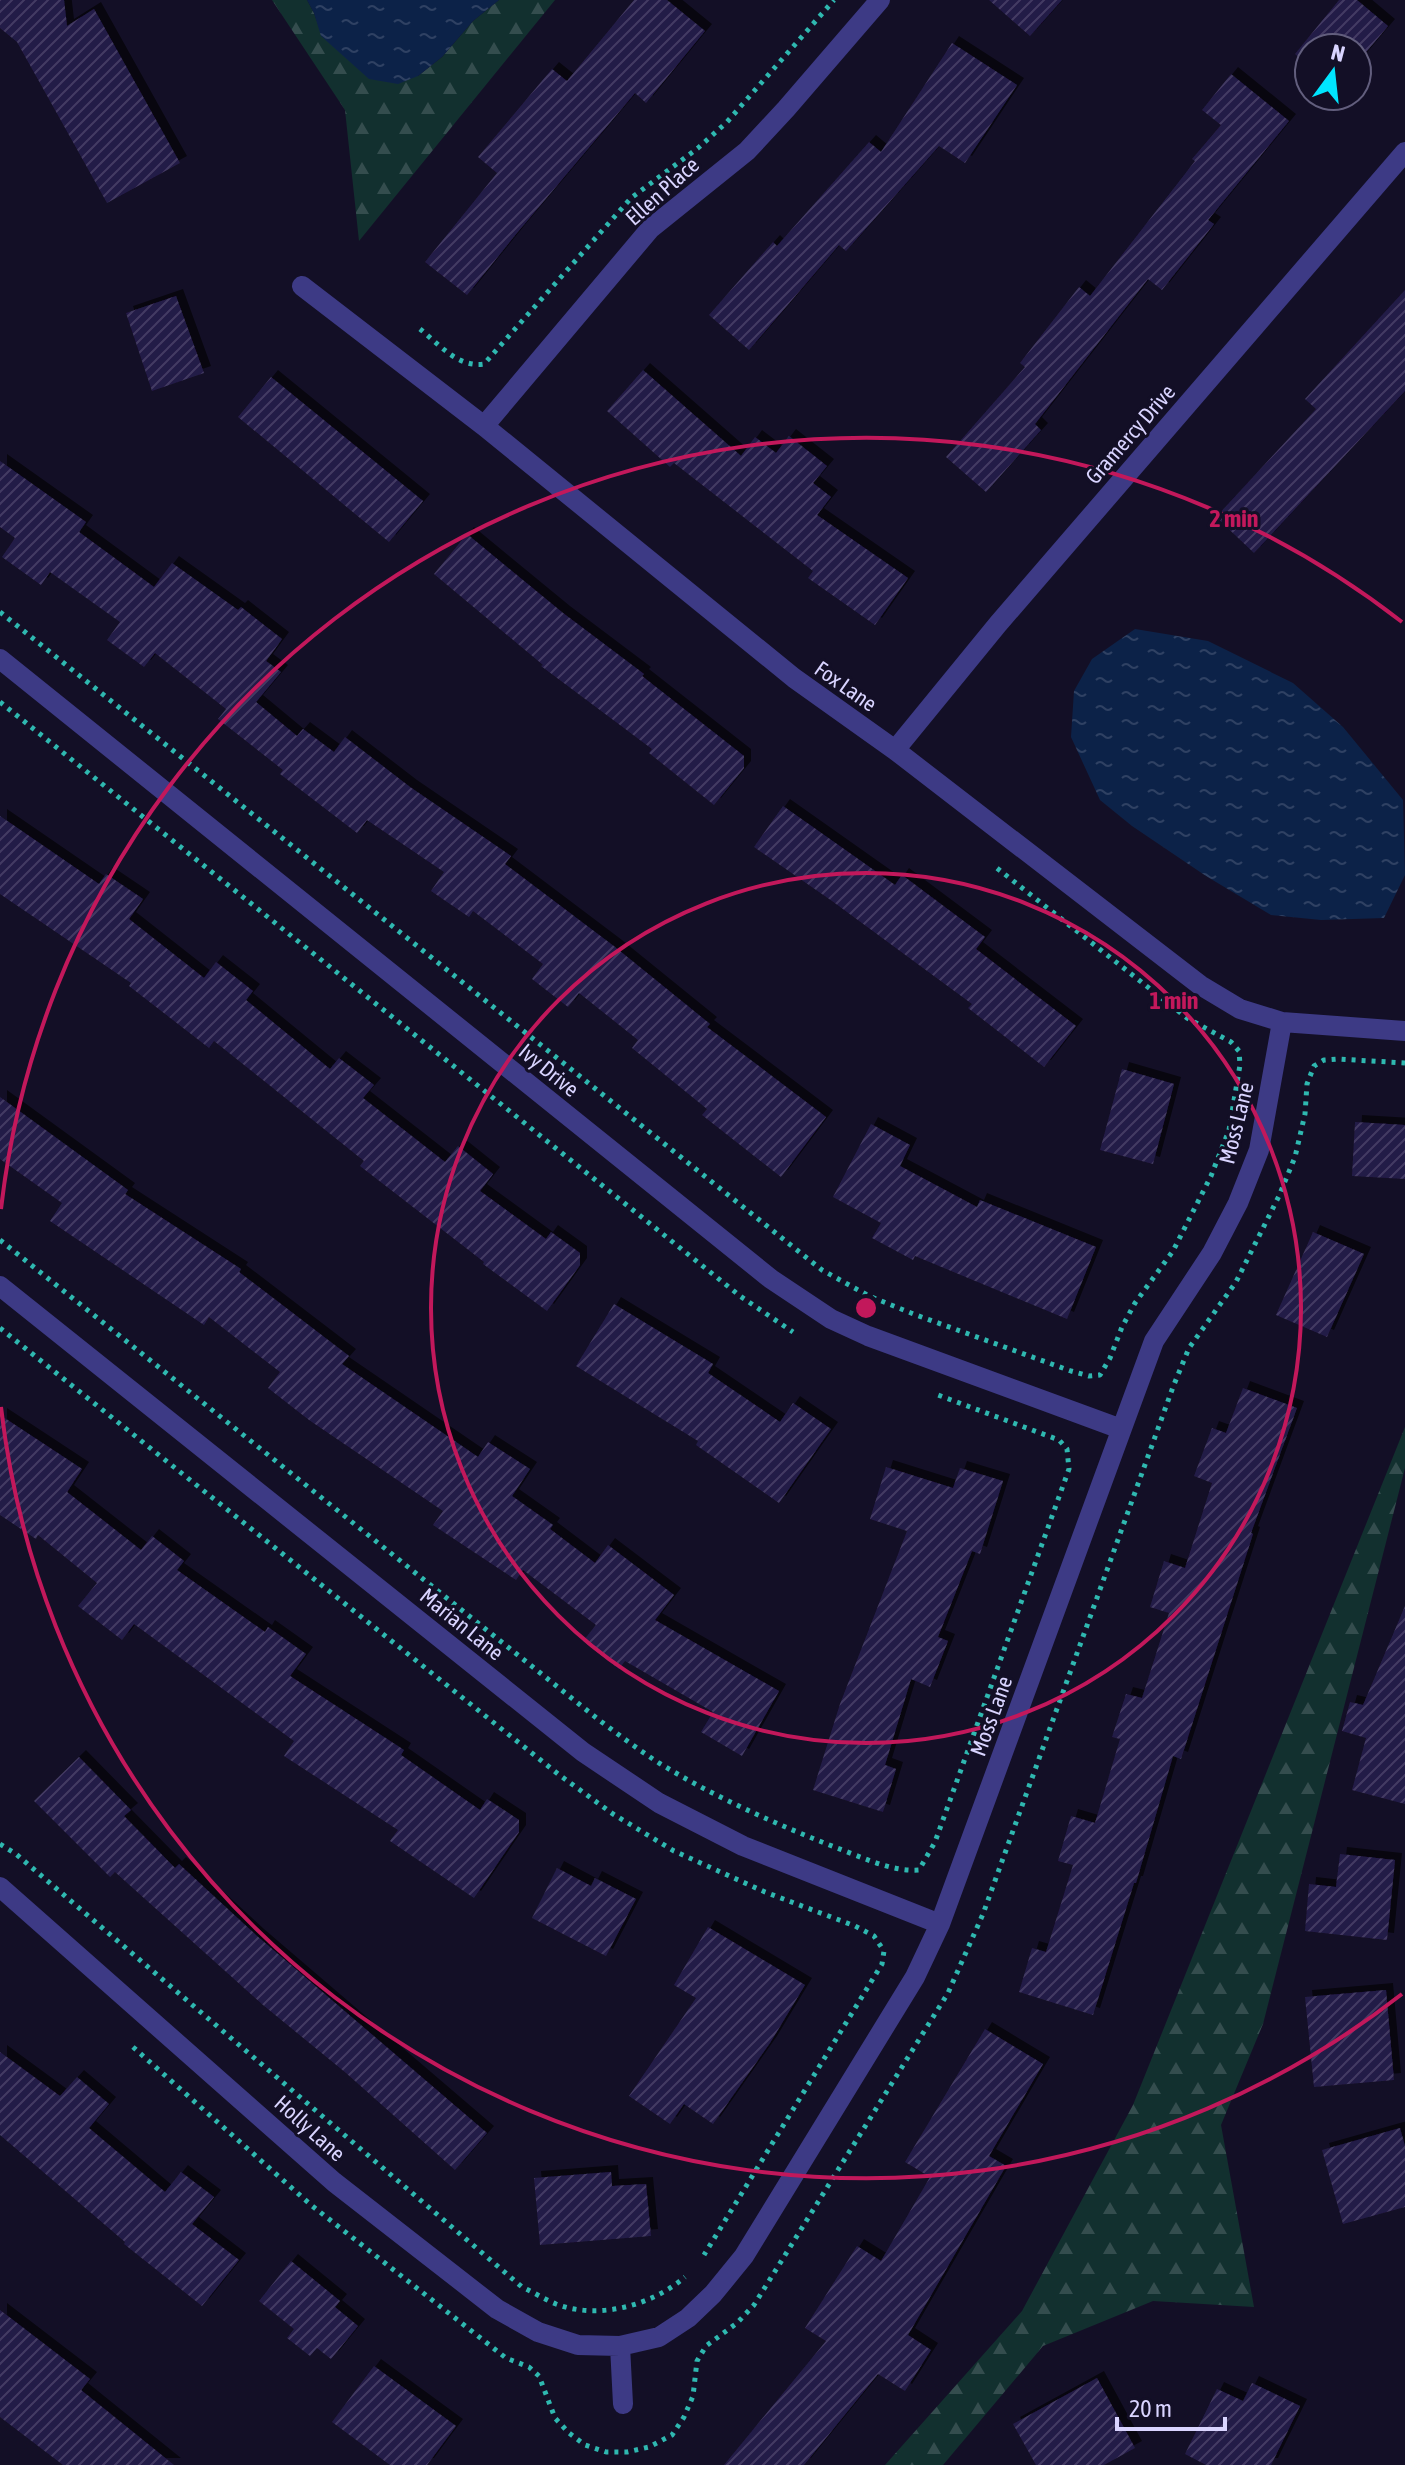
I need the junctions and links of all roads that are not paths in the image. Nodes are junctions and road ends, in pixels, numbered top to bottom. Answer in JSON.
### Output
{"nodes":[{"id":1,"x":880,"y":0,"type":"edge"},
{"id":2,"x":1405,"y":152,"type":"edge"},
{"id":3,"x":302,"y":286,"type":"dead end"},
{"id":4,"x":484,"y":426,"type":"junction"},
{"id":5,"x":0,"y":659,"type":"edge"},
{"id":6,"x":895,"y":750,"type":"junction"},
{"id":7,"x":1282,"y":1022,"type":"junction"},
{"id":8,"x":1405,"y":1031,"type":"edge"},
{"id":9,"x":0,"y":1286,"type":"edge"},
{"id":10,"x":1121,"y":1429,"type":"junction"},
{"id":11,"x":0,"y":1887,"type":"edge"},
{"id":12,"x":940,"y":1924,"type":"junction"},
{"id":13,"x":620,"y":2346,"type":"junction"},
{"id":14,"x":623,"y":2404,"type":"dead end"}],
"edges":[{"from":1,"to":4,"type":"street","name":"Ellen Place"},
{"from":2,"to":6,"type":"street","name":"Gramercy Drive"},
{"from":3,"to":4,"type":"street","name":"Fox Lane"},
{"from":4,"to":6,"type":"street","name":"Fox Lane"},
{"from":5,"to":10,"type":"street","name":"Ivy Drive"},
{"from":6,"to":7,"type":"street","name":"Fox Lane"},
{"from":7,"to":8,"type":"street","name":"Fox Lane"},
{"from":7,"to":10,"type":"street","name":"Moss Lane"},
{"from":9,"to":12,"type":"street","name":"Marian Lane"},
{"from":10,"to":12,"type":"street","name":"Moss Lane"},
{"from":11,"to":13,"type":"street","name":"Holly Lane"},
{"from":12,"to":13,"type":"street","name":"Moss Lane"},
{"from":13,"to":14,"type":"street"}]}
